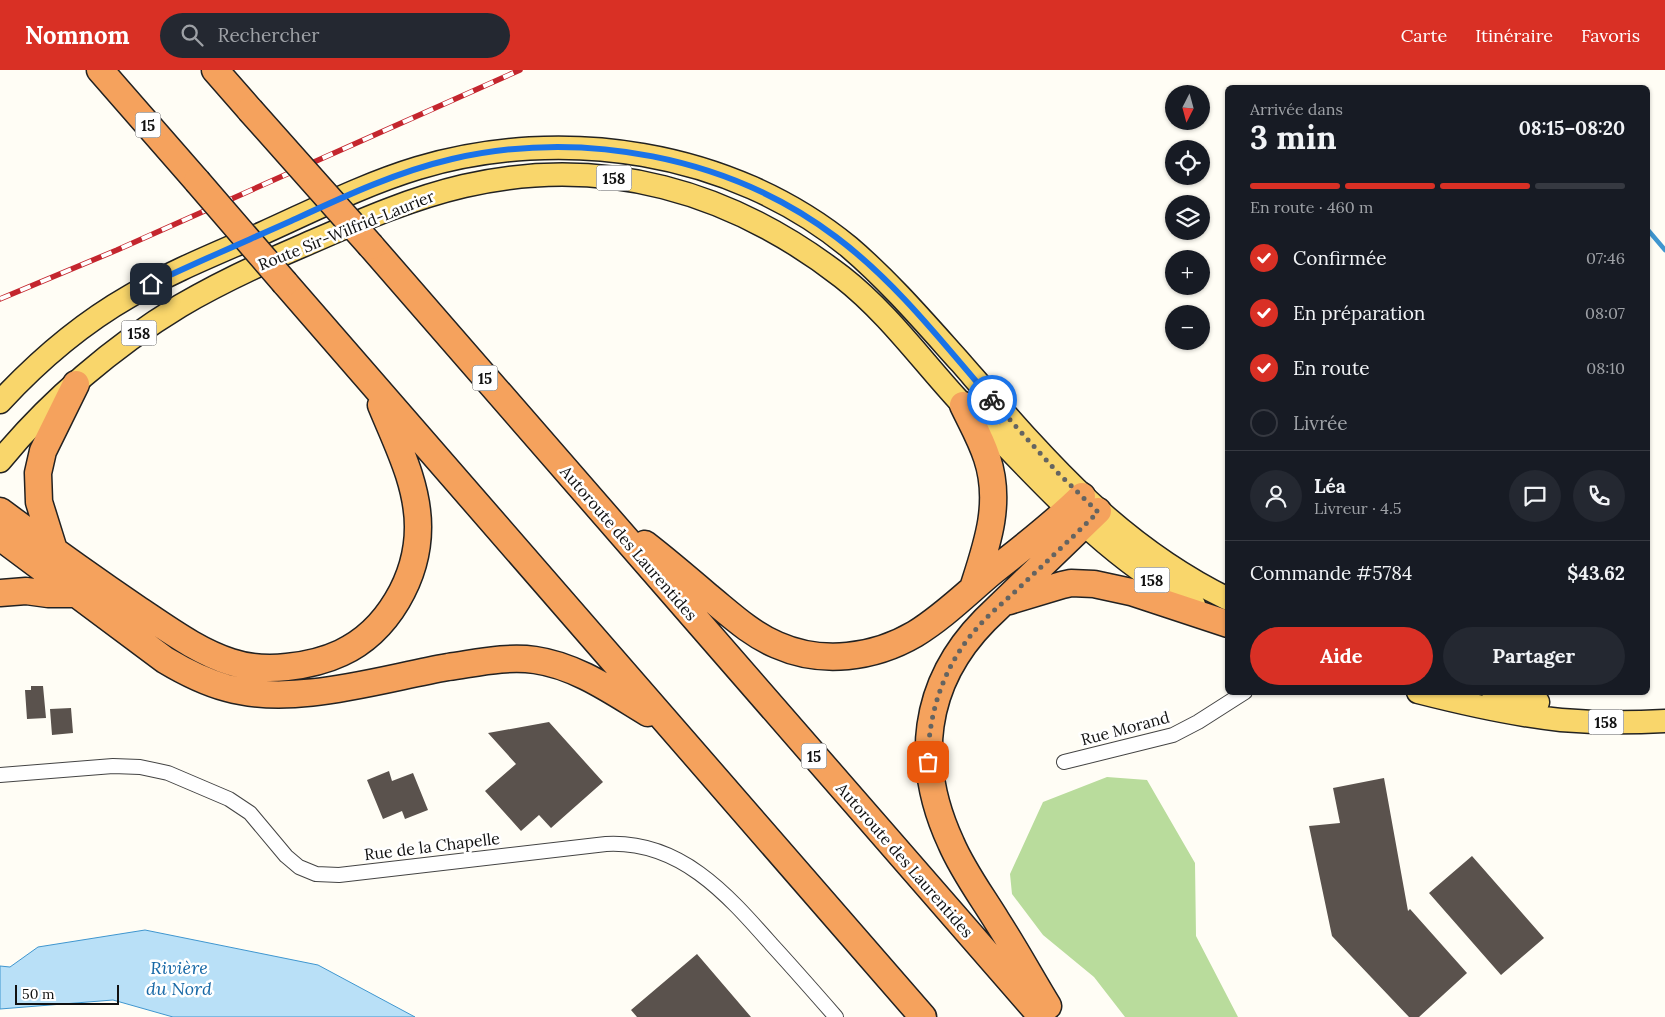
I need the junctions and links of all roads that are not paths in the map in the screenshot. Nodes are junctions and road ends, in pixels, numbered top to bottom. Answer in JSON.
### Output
{"nodes":[{"id":1,"x":100,"y":70,"type":"edge"},
{"id":2,"x":215,"y":70,"type":"edge"},
{"id":3,"x":372,"y":383,"type":"junction"},
{"id":4,"x":76,"y":384,"type":"junction"},
{"id":5,"x":0,"y":402,"type":"edge"},
{"id":6,"x":963,"y":405,"type":"junction"},
{"id":7,"x":0,"y":461,"type":"edge"},
{"id":8,"x":587,"y":495,"type":"junction"},
{"id":9,"x":0,"y":511,"type":"edge"},
{"id":10,"x":1083,"y":511,"type":"junction"},
{"id":11,"x":0,"y":537,"type":"edge"},
{"id":12,"x":54,"y":550,"type":"junction"},
{"id":13,"x":973,"y":588,"type":"junction"},
{"id":14,"x":0,"y":593,"type":"edge"},
{"id":15,"x":75,"y":594,"type":"junction"},
{"id":16,"x":1225,"y":597,"type":"edge"},
{"id":17,"x":1004,"y":603,"type":"junction"},
{"id":18,"x":1225,"y":622,"type":"edge"},
{"id":19,"x":1225,"y":623,"type":"edge"},
{"id":20,"x":1240,"y":695,"type":"edge"},
{"id":21,"x":1430,"y":695,"type":"edge"},
{"id":22,"x":1508,"y":695,"type":"edge"},
{"id":23,"x":1665,"y":721,"type":"edge"},
{"id":24,"x":667,"y":724,"type":"junction"},
{"id":25,"x":1064,"y":762,"type":"dead end"},
{"id":26,"x":0,"y":775,"type":"edge"},
{"id":27,"x":836,"y":1017,"type":"edge"},
{"id":28,"x":923,"y":1017,"type":"edge"},
{"id":29,"x":1042,"y":1017,"type":"edge"},
{"id":30,"x":1055,"y":1017,"type":"edge"}],
"edges":[{"from":1,"to":3,"type":"highway","number":"15","bridge":true},
{"from":2,"to":8,"type":"highway","name":"Autoroute des Laurentides","number":"15","bridge":true},
{"from":3,"to":12,"type":"highway"},
{"from":3,"to":24,"type":"highway","number":"15"},
{"from":4,"to":6,"type":"main road","name":"Route Sir-Wilfrid-Laurier","number":"158"},
{"from":4,"to":7,"type":"main road","name":"Route Sir-Wilfrid-Laurier","number":"158"},
{"from":4,"to":12,"type":"highway"},
{"from":5,"to":10,"type":"main road","name":"Route Sir-Wilfrid-Laurier","number":"158"},
{"from":6,"to":10,"type":"main road","name":"Route Sir-Wilfrid-Laurier","number":"158"},
{"from":6,"to":13,"type":"highway"},
{"from":8,"to":13,"type":"highway"},
{"from":8,"to":29,"type":"highway","name":"Autoroute des Laurentides","number":"15"},
{"from":9,"to":12,"type":"highway"},
{"from":10,"to":13,"type":"highway"},
{"from":10,"to":16,"type":"main road","name":"Route Sir-Wilfrid-Laurier","number":"158"},
{"from":10,"to":17,"type":"highway"},
{"from":10,"to":18,"type":"main road","name":"Route Sir-Wilfrid-Laurier","number":"158"},
{"from":11,"to":15,"type":"highway"},
{"from":14,"to":15,"type":"highway"},
{"from":15,"to":24,"type":"highway"},
{"from":17,"to":19,"type":"highway"},
{"from":17,"to":30,"type":"highway"},
{"from":20,"to":25,"type":"street","name":"Rue Morand"},
{"from":21,"to":23,"type":"main road","number":"158"},
{"from":22,"to":23,"type":"main road","number":"158"},
{"from":24,"to":28,"type":"highway","number":"15"},
{"from":26,"to":27,"type":"street","name":"Rue de la Chapelle"}]}
